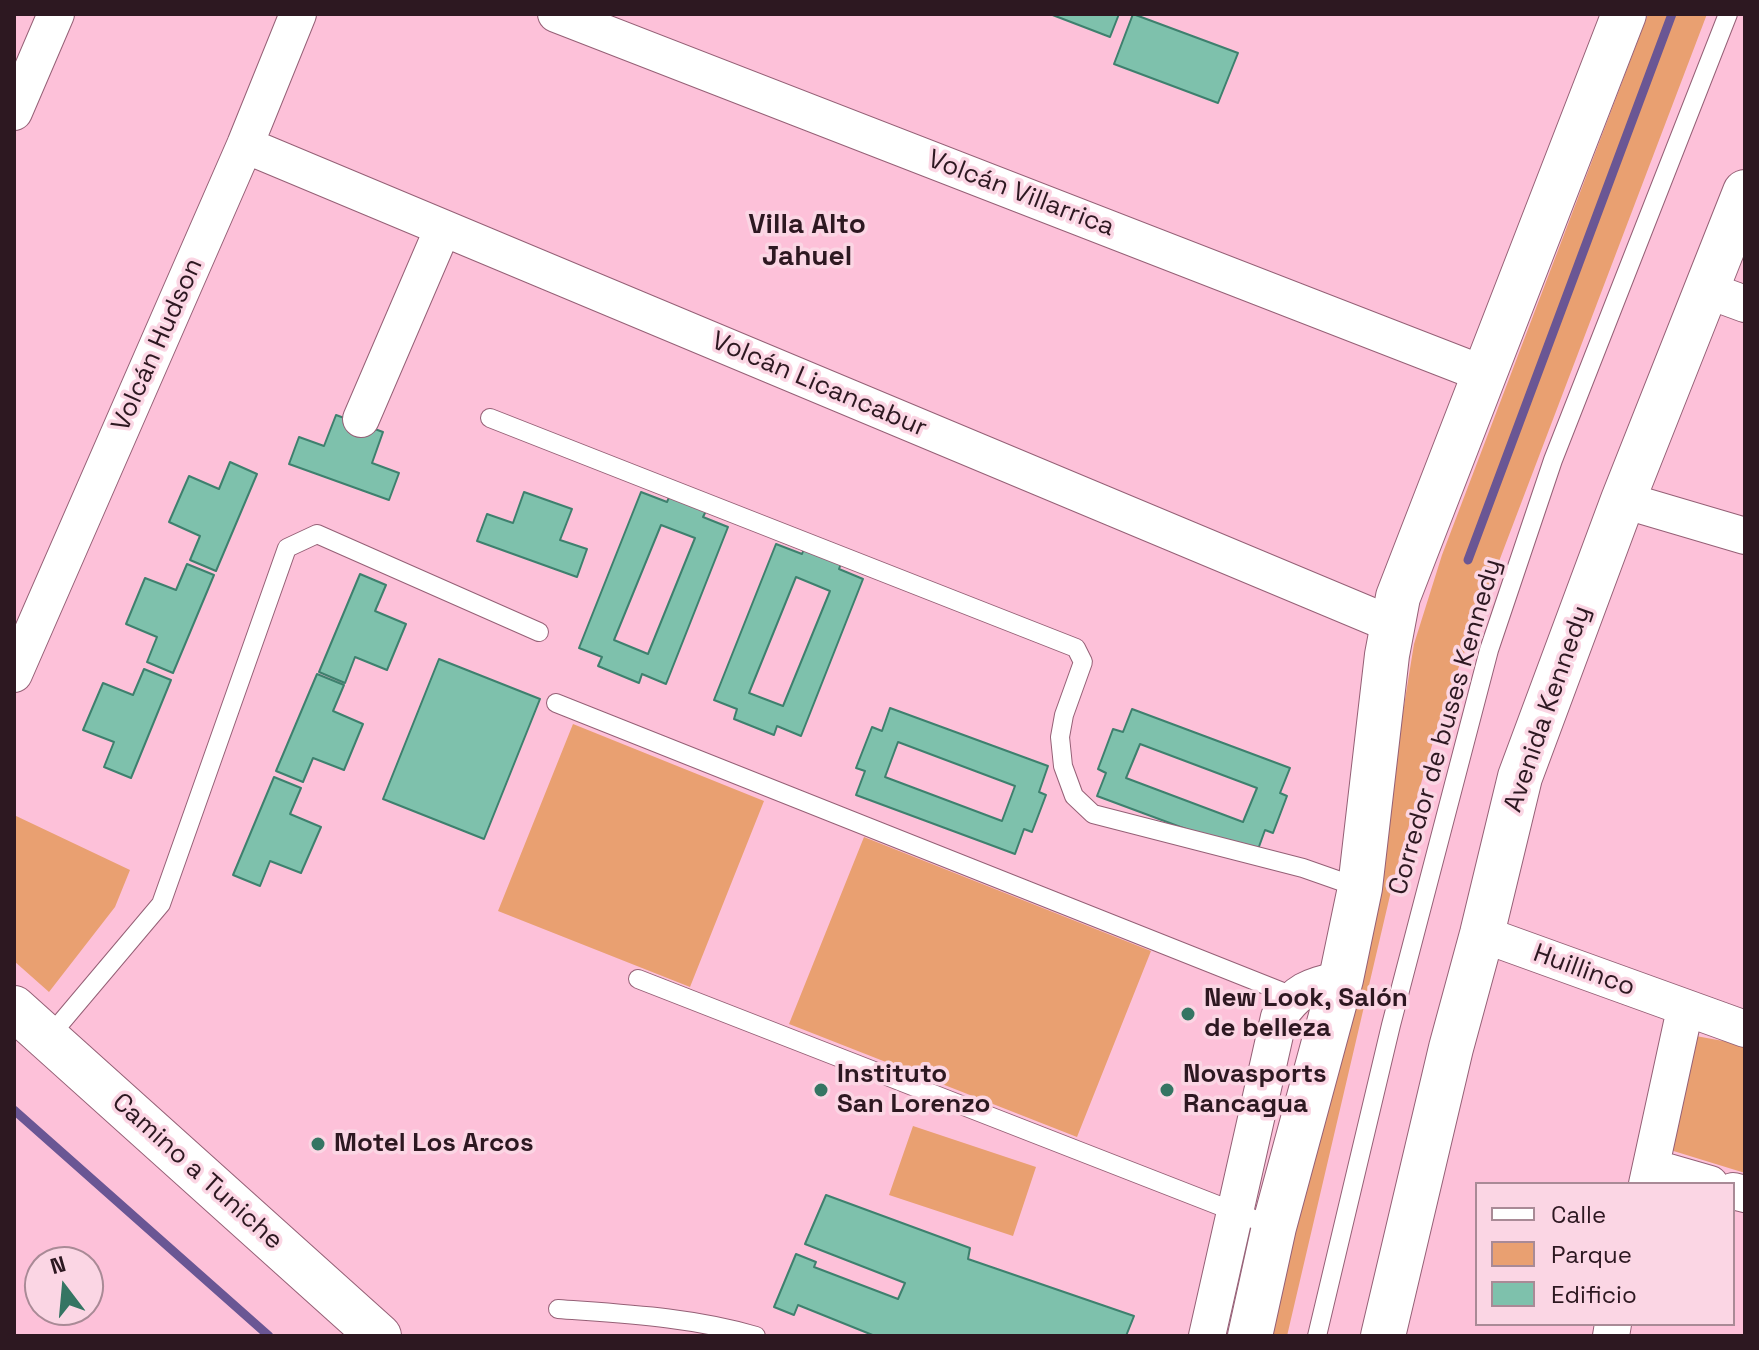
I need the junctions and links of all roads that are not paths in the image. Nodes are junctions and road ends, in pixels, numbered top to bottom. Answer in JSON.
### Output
{"nodes":[{"id":1,"x":56,"y":14,"type":"edge"},
{"id":2,"x":298,"y":14,"type":"edge"},
{"id":3,"x":556,"y":14,"type":"edge"},
{"id":4,"x":1624,"y":14,"type":"edge"},
{"id":5,"x":1728,"y":14,"type":"edge"},
{"id":6,"x":26,"y":50,"type":"edge"},
{"id":7,"x":14,"y":112,"type":"edge"},
{"id":8,"x":245,"y":145,"type":"junction"},
{"id":9,"x":1745,"y":192,"type":"edge"},
{"id":10,"x":443,"y":228,"type":"junction"},
{"id":11,"x":1726,"y":297,"type":"edge"},
{"id":12,"x":1486,"y":375,"type":"junction"},
{"id":13,"x":490,"y":418,"type":"dead end"},
{"id":14,"x":361,"y":419,"type":"dead end"},
{"id":15,"x":1623,"y":500,"type":"junction"},
{"id":16,"x":1745,"y":536,"type":"edge"},
{"id":17,"x":1393,"y":625,"type":"junction"},
{"id":18,"x":539,"y":632,"type":"dead end"},
{"id":19,"x":14,"y":674,"type":"edge"},
{"id":20,"x":556,"y":703,"type":"dead end"},
{"id":21,"x":1360,"y":888,"type":"junction"},
{"id":22,"x":1482,"y":934,"type":"junction"},
{"id":23,"x":638,"y":979,"type":"dead end"},
{"id":24,"x":1341,"y":979,"type":"junction"},
{"id":25,"x":1293,"y":996,"type":"junction"},
{"id":26,"x":14,"y":1008,"type":"edge"},
{"id":27,"x":1685,"y":1009,"type":"junction"},
{"id":28,"x":1745,"y":1029,"type":"edge"},
{"id":29,"x":48,"y":1038,"type":"junction"},
{"id":30,"x":1649,"y":1175,"type":"edge"},
{"id":31,"x":1696,"y":1182,"type":"edge"},
{"id":32,"x":1233,"y":1213,"type":"junction"},
{"id":33,"x":1274,"y":1227,"type":"junction"},
{"id":34,"x":558,"y":1309,"type":"dead end"},
{"id":35,"x":704,"y":1330,"type":"edge"},
{"id":36,"x":379,"y":1336,"type":"edge"},
{"id":37,"x":756,"y":1336,"type":"edge"},
{"id":38,"x":1207,"y":1336,"type":"edge"},
{"id":39,"x":1250,"y":1336,"type":"edge"},
{"id":40,"x":1317,"y":1336,"type":"edge"},
{"id":41,"x":1383,"y":1336,"type":"edge"}],
"edges":[{"from":1,"to":6,"type":"street"},
{"from":2,"to":8,"type":"street","name":"Volcán Hudson"},
{"from":3,"to":12,"type":"street","name":"Volcán Villarrica"},
{"from":4,"to":12,"type":"main road"},
{"from":5,"to":40,"type":"lane","name":"Corredor de buses Kennedy"},
{"from":6,"to":7,"type":"street"},
{"from":8,"to":10,"type":"street","name":"Volcán Licancabur"},
{"from":8,"to":19,"type":"street","name":"Volcán Hudson"},
{"from":9,"to":11,"type":"main road","name":"Avenida Kennedy"},
{"from":10,"to":14,"type":"street"},
{"from":10,"to":17,"type":"street","name":"Volcán Licancabur"},
{"from":11,"to":15,"type":"main road","name":"Avenida Kennedy"},
{"from":12,"to":17,"type":"main road"},
{"from":13,"to":21,"type":"lane"},
{"from":15,"to":16,"type":"street"},
{"from":15,"to":22,"type":"main road","name":"Avenida Kennedy"},
{"from":17,"to":21,"type":"main road"},
{"from":18,"to":29,"type":"lane"},
{"from":20,"to":25,"type":"lane"},
{"from":21,"to":24,"type":"main road"},
{"from":22,"to":27,"type":"street","name":"Huillinco"},
{"from":22,"to":41,"type":"main road","name":"Avenida Kennedy"},
{"from":23,"to":32,"type":"lane"},
{"from":24,"to":25,"type":"street"},
{"from":24,"to":33,"type":"main road"},
{"from":25,"to":32,"type":"street"},
{"from":26,"to":29,"type":"main road","name":"Camino a Tuniche"},
{"from":27,"to":28,"type":"street","name":"Huillinco"},
{"from":27,"to":30,"type":"street"},
{"from":29,"to":36,"type":"main road","name":"Camino a Tuniche"},
{"from":30,"to":31,"type":"street"},
{"from":32,"to":33,"type":"lane"},
{"from":32,"to":38,"type":"street"},
{"from":33,"to":39,"type":"main road"},
{"from":34,"to":35,"type":"lane"},
{"from":35,"to":37,"type":"lane"}]}
